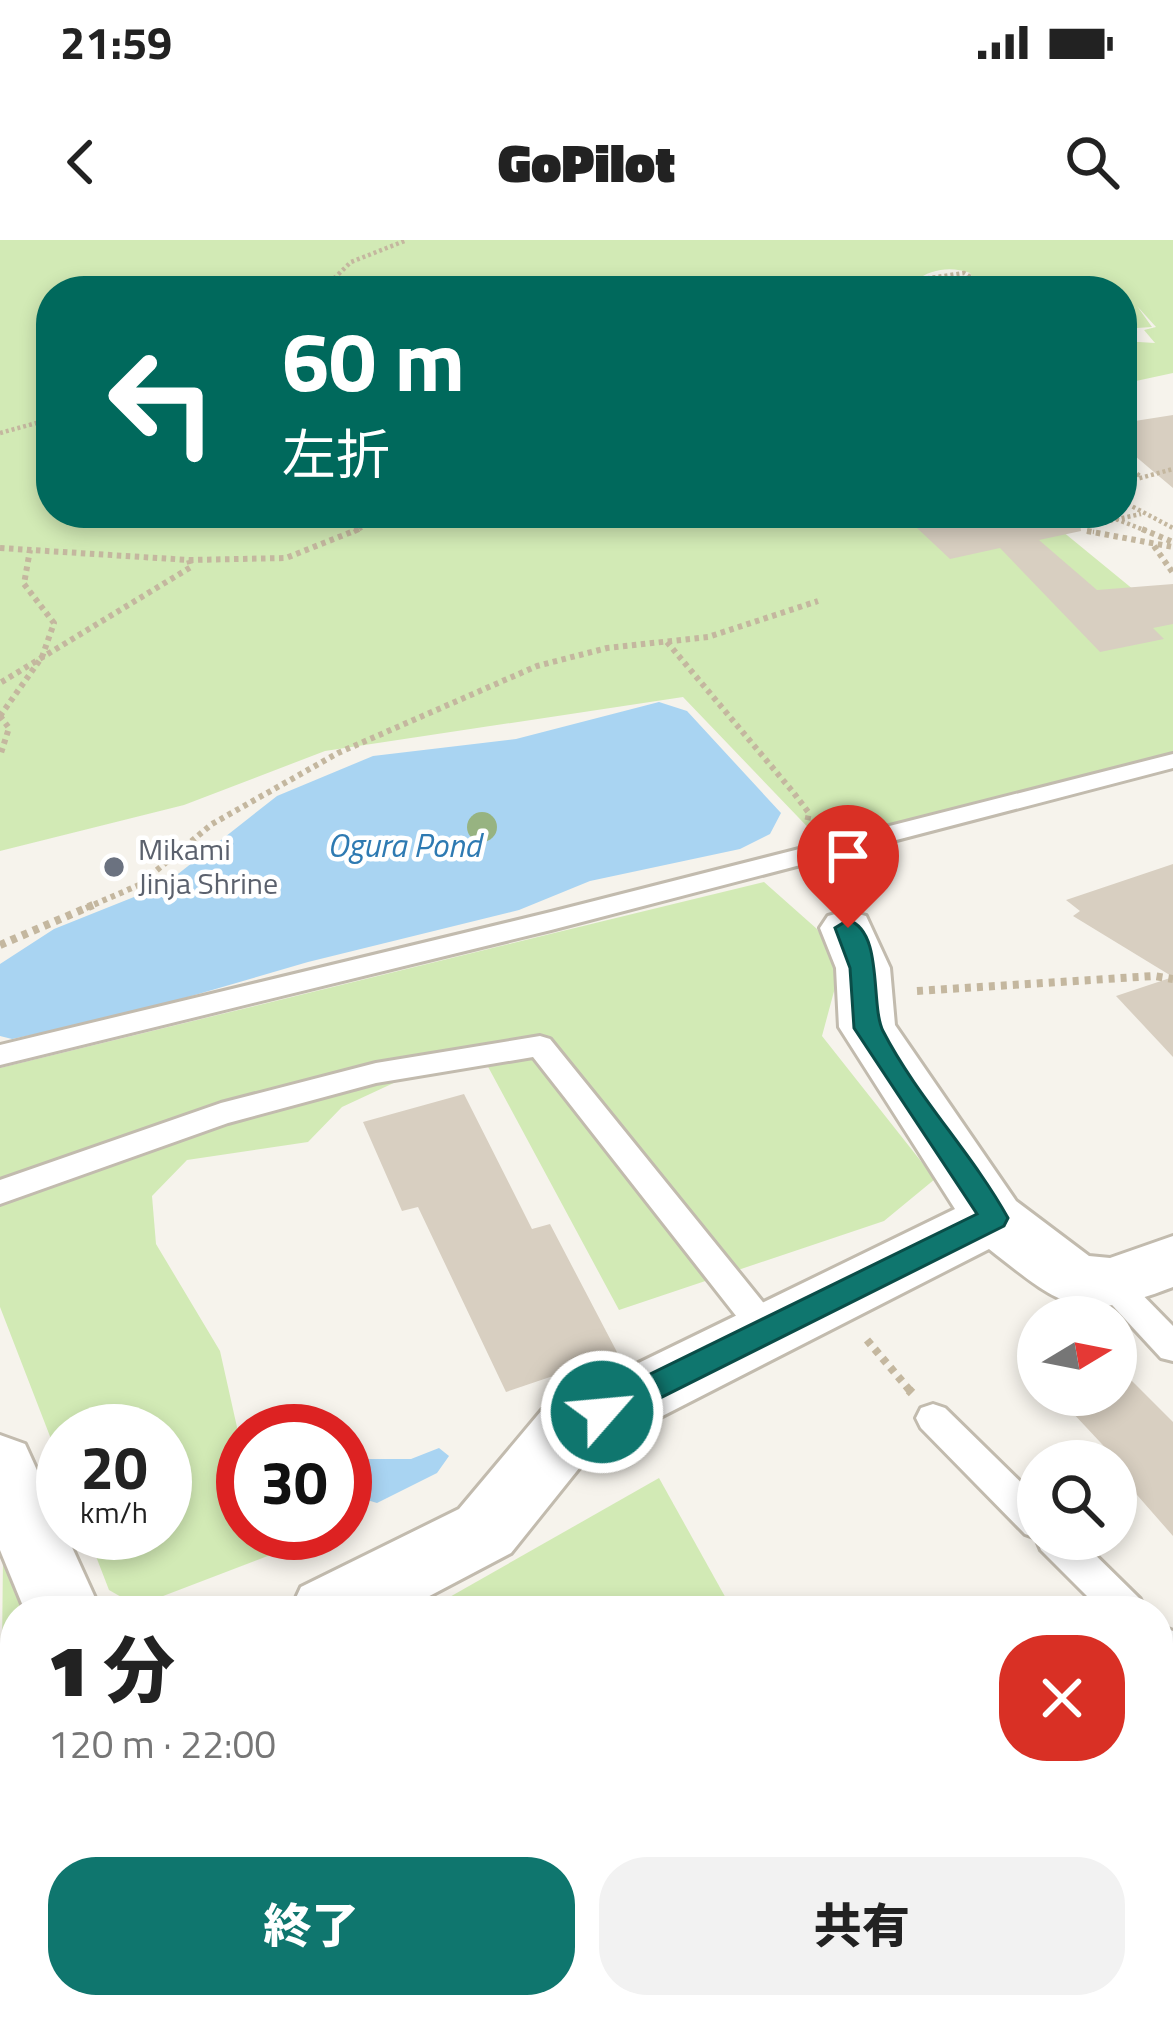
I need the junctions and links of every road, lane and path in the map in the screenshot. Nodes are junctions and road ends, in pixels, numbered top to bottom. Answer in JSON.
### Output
{"nodes":[{"id":1,"x":407,"y":240,"type":"edge"},
{"id":2,"x":337,"y":276,"type":"edge"},
{"id":3,"x":937,"y":276,"type":"edge"},
{"id":4,"x":966,"y":276,"type":"edge"},
{"id":5,"x":1137,"y":330,"type":"edge"},
{"id":6,"x":1140,"y":330,"type":"dead end"},
{"id":7,"x":36,"y":423,"type":"edge"},
{"id":8,"x":0,"y":434,"type":"edge"},
{"id":9,"x":1173,"y":470,"type":"edge"},
{"id":10,"x":1137,"y":474,"type":"edge"},
{"id":11,"x":1142,"y":477,"type":"junction"},
{"id":12,"x":1137,"y":478,"type":"edge"},
{"id":13,"x":1137,"y":510,"type":"edge"},
{"id":14,"x":1142,"y":513,"type":"junction"},
{"id":15,"x":1137,"y":514,"type":"edge"},
{"id":16,"x":361,"y":528,"type":"edge"},
{"id":17,"x":1137,"y":528,"type":"edge"},
{"id":18,"x":1173,"y":528,"type":"edge"},
{"id":19,"x":1087,"y":531,"type":"dead end"},
{"id":20,"x":1153,"y":544,"type":"junction"},
{"id":21,"x":1173,"y":544,"type":"edge"},
{"id":22,"x":0,"y":548,"type":"edge"},
{"id":23,"x":30,"y":550,"type":"junction"},
{"id":24,"x":189,"y":560,"type":"junction"},
{"id":25,"x":1173,"y":573,"type":"edge"},
{"id":26,"x":818,"y":601,"type":"dead end"},
{"id":27,"x":667,"y":641,"type":"junction"},
{"id":28,"x":43,"y":657,"type":"junction"},
{"id":29,"x":0,"y":682,"type":"edge"},
{"id":30,"x":0,"y":716,"type":"edge"},
{"id":31,"x":0,"y":756,"type":"edge"},
{"id":32,"x":1173,"y":761,"type":"edge"},
{"id":33,"x":790,"y":860,"type":"junction"},
{"id":34,"x":848,"y":928,"type":"dead end"},
{"id":35,"x":0,"y":945,"type":"edge"},
{"id":36,"x":1173,"y":979,"type":"edge"},
{"id":37,"x":865,"y":996,"type":"junction"},
{"id":38,"x":0,"y":1055,"type":"edge"},
{"id":39,"x":0,"y":1192,"type":"edge"},
{"id":40,"x":994,"y":1218,"type":"junction"},
{"id":41,"x":1173,"y":1262,"type":"edge"},
{"id":42,"x":1112,"y":1284,"type":"junction"},
{"id":43,"x":831,"y":1297,"type":"junction"},
{"id":44,"x":767,"y":1331,"type":"junction"},
{"id":45,"x":1173,"y":1348,"type":"edge"},
{"id":46,"x":933,"y":1418,"type":"joint"},
{"id":47,"x":0,"y":1465,"type":"edge"},
{"id":48,"x":1017,"y":1501,"type":"edge"},
{"id":49,"x":1075,"y":1560,"type":"edge"},
{"id":50,"x":57,"y":1596,"type":"edge"},
{"id":51,"x":357,"y":1596,"type":"edge"},
{"id":52,"x":1111,"y":1596,"type":"edge"}],
"edges":[{"from":1,"to":2,"type":"path"},
{"from":3,"to":4,"type":"path"},
{"from":5,"to":6,"type":"path"},
{"from":7,"to":8,"type":"path"},
{"from":9,"to":11,"type":"path"},
{"from":10,"to":11,"type":"path"},
{"from":11,"to":12,"type":"path"},
{"from":13,"to":14,"type":"path"},
{"from":14,"to":15,"type":"path"},
{"from":14,"to":18,"type":"path"},
{"from":16,"to":24,"type":"path"},
{"from":17,"to":21,"type":"path"},
{"from":19,"to":20,"type":"path"},
{"from":20,"to":21,"type":"path"},
{"from":20,"to":25,"type":"path"},
{"from":22,"to":23,"type":"path"},
{"from":23,"to":24,"type":"path"},
{"from":23,"to":28,"type":"path"},
{"from":24,"to":28,"type":"path"},
{"from":26,"to":27,"type":"path"},
{"from":27,"to":33,"type":"path"},
{"from":27,"to":35,"type":"path"},
{"from":28,"to":29,"type":"path"},
{"from":28,"to":30,"type":"path"},
{"from":30,"to":31,"type":"path"},
{"from":32,"to":33,"type":"lane"},
{"from":33,"to":38,"type":"lane"},
{"from":34,"to":37,"type":"street"},
{"from":36,"to":37,"type":"path"},
{"from":37,"to":40,"type":"street"},
{"from":39,"to":44,"type":"lane"},
{"from":40,"to":42,"type":"street"},
{"from":40,"to":43,"type":"street"},
{"from":41,"to":42,"type":"street"},
{"from":42,"to":45,"type":"lane"},
{"from":43,"to":44,"type":"street"},
{"from":43,"to":46,"type":"path"},
{"from":44,"to":51,"type":"street"},
{"from":46,"to":48,"type":"lane"},
{"from":47,"to":50,"type":"street"},
{"from":49,"to":52,"type":"lane"}]}
